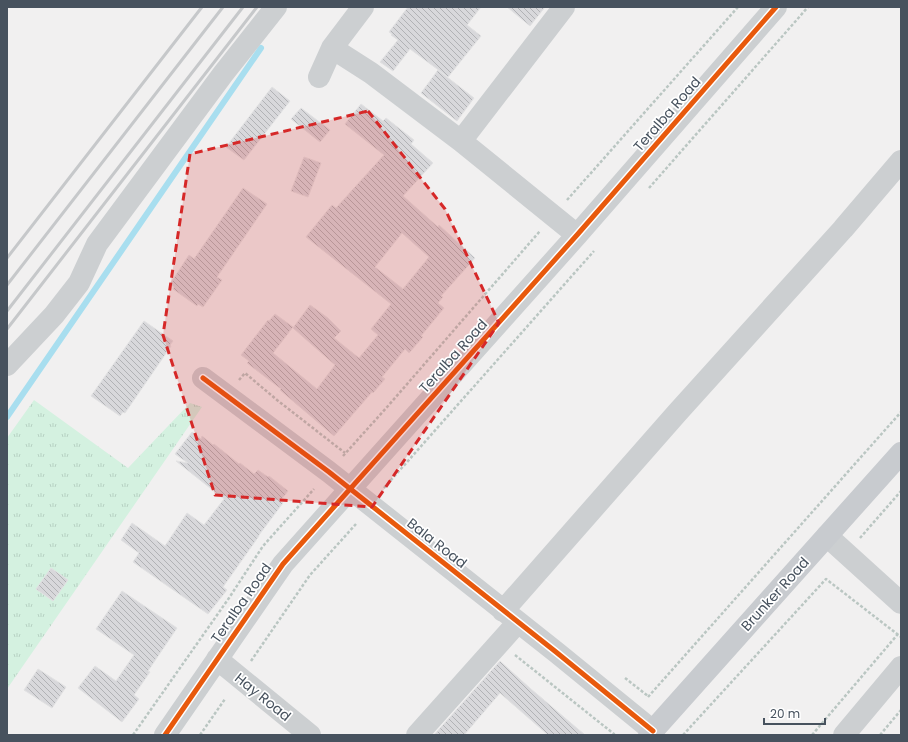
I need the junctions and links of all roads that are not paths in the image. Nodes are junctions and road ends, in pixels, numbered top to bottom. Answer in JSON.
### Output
{"nodes":[{"id":1,"x":276,"y":7,"type":"edge"},
{"id":2,"x":363,"y":7,"type":"edge"},
{"id":3,"x":564,"y":7,"type":"edge"},
{"id":4,"x":776,"y":7,"type":"edge"},
{"id":5,"x":332,"y":48,"type":"junction"},
{"id":6,"x":318,"y":77,"type":"dead end"},
{"id":7,"x":461,"y":140,"type":"junction"},
{"id":8,"x":901,"y":161,"type":"edge"},
{"id":9,"x":577,"y":235,"type":"junction"},
{"id":10,"x":7,"y":365,"type":"edge"},
{"id":11,"x":204,"y":378,"type":"dead end"},
{"id":12,"x":901,"y":453,"type":"edge"},
{"id":13,"x":350,"y":489,"type":"junction"},
{"id":14,"x":827,"y":536,"type":"junction"},
{"id":15,"x":901,"y":603,"type":"edge"},
{"id":16,"x":510,"y":617,"type":"junction"},
{"id":17,"x":217,"y":659,"type":"junction"},
{"id":18,"x":901,"y":667,"type":"edge"},
{"id":19,"x":651,"y":733,"type":"edge"},
{"id":20,"x":165,"y":735,"type":"edge"},
{"id":21,"x":310,"y":735,"type":"edge"},
{"id":22,"x":417,"y":735,"type":"edge"},
{"id":23,"x":844,"y":735,"type":"edge"}],
"edges":[{"from":1,"to":10,"type":"street"},
{"from":2,"to":5,"type":"street"},
{"from":3,"to":7,"type":"street"},
{"from":4,"to":9,"type":"street","name":"Teralba Road"},
{"from":5,"to":6,"type":"street"},
{"from":5,"to":7,"type":"street"},
{"from":7,"to":9,"type":"street"},
{"from":8,"to":16,"type":"street"},
{"from":9,"to":13,"type":"street","name":"Teralba Road"},
{"from":11,"to":13,"type":"street","name":"Bala Road"},
{"from":12,"to":14,"type":"main road","name":"Brunker Road"},
{"from":13,"to":16,"type":"street","name":"Bala Road"},
{"from":13,"to":17,"type":"street","name":"Teralba Road"},
{"from":14,"to":15,"type":"street"},
{"from":14,"to":19,"type":"main road","name":"Brunker Road"},
{"from":16,"to":19,"type":"street","name":"Bala Road"},
{"from":16,"to":22,"type":"street"},
{"from":17,"to":20,"type":"street","name":"Teralba Road"},
{"from":17,"to":21,"type":"street","name":"Hay Road"},
{"from":18,"to":23,"type":"street"}]}
